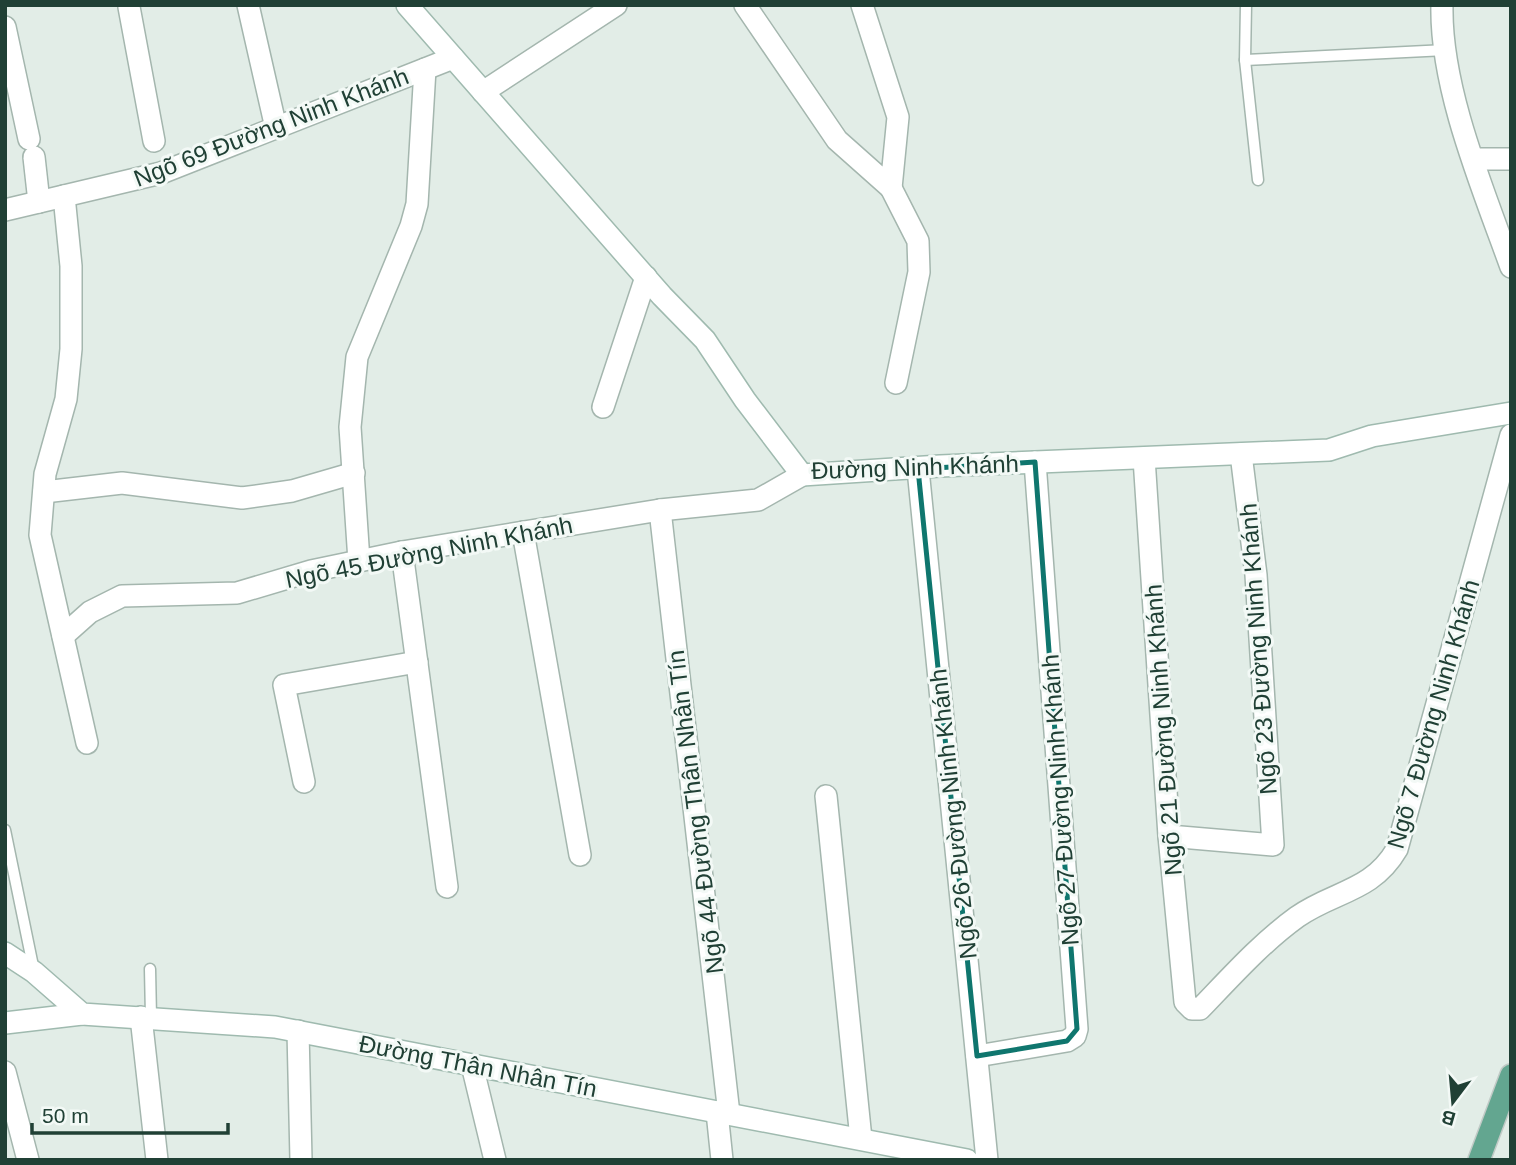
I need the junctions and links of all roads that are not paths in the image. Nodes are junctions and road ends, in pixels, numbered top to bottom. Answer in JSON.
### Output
{"nodes":[{"id":1,"x":248,"y":5,"type":"edge"},
{"id":2,"x":407,"y":5,"type":"edge"},
{"id":3,"x":616,"y":5,"type":"edge"},
{"id":4,"x":745,"y":5,"type":"edge"},
{"id":5,"x":862,"y":5,"type":"edge"},
{"id":6,"x":1246,"y":5,"type":"edge"},
{"id":7,"x":1442,"y":5,"type":"edge"},
{"id":8,"x":129,"y":7,"type":"dead end"},
{"id":9,"x":5,"y":27,"type":"edge"},
{"id":10,"x":1446,"y":50,"type":"junction"},
{"id":11,"x":453,"y":58,"type":"junction"},
{"id":12,"x":1245,"y":60,"type":"junction"},
{"id":13,"x":425,"y":69,"type":"junction"},
{"id":14,"x":483,"y":92,"type":"junction"},
{"id":15,"x":276,"y":128,"type":"junction"},
{"id":16,"x":154,"y":141,"type":"dead end"},
{"id":17,"x":1473,"y":159,"type":"junction"},
{"id":18,"x":1511,"y":159,"type":"edge"},
{"id":19,"x":1258,"y":180,"type":"dead end"},
{"id":20,"x":891,"y":188,"type":"junction"},
{"id":21,"x":64,"y":196,"type":"junction"},
{"id":22,"x":39,"y":202,"type":"junction"},
{"id":23,"x":5,"y":210,"type":"edge"},
{"id":24,"x":1511,"y":267,"type":"edge"},
{"id":25,"x":646,"y":277,"type":"junction"},
{"id":26,"x":896,"y":383,"type":"dead end"},
{"id":27,"x":603,"y":407,"type":"dead end"},
{"id":28,"x":1511,"y":413,"type":"edge"},
{"id":29,"x":1511,"y":435,"type":"edge"},
{"id":30,"x":1241,"y":454,"type":"junction"},
{"id":31,"x":1144,"y":458,"type":"junction"},
{"id":32,"x":1035,"y":462,"type":"junction"},
{"id":33,"x":918,"y":469,"type":"junction"},
{"id":34,"x":354,"y":473,"type":"junction"},
{"id":35,"x":802,"y":475,"type":"junction"},
{"id":36,"x":44,"y":492,"type":"junction"},
{"id":37,"x":660,"y":510,"type":"junction"},
{"id":38,"x":523,"y":533,"type":"junction"},
{"id":39,"x":402,"y":552,"type":"junction"},
{"id":40,"x":359,"y":561,"type":"junction"},
{"id":41,"x":62,"y":636,"type":"junction"},
{"id":42,"x":417,"y":662,"type":"junction"},
{"id":43,"x":87,"y":743,"type":"dead end"},
{"id":44,"x":304,"y":782,"type":"dead end"},
{"id":45,"x":826,"y":796,"type":"dead end"},
{"id":46,"x":5,"y":830,"type":"edge"},
{"id":47,"x":1169,"y":836,"type":"junction"},
{"id":48,"x":580,"y":855,"type":"dead end"},
{"id":49,"x":447,"y":887,"type":"dead end"},
{"id":50,"x":5,"y":953,"type":"edge"},
{"id":51,"x":150,"y":969,"type":"dead end"},
{"id":52,"x":34,"y":972,"type":"junction"},
{"id":53,"x":1185,"y":1002,"type":"joint"},
{"id":54,"x":82,"y":1014,"type":"junction"},
{"id":55,"x":146,"y":1017,"type":"junction"},
{"id":56,"x":5,"y":1023,"type":"edge"},
{"id":57,"x":298,"y":1031,"type":"junction"},
{"id":58,"x":977,"y":1056,"type":"junction"},
{"id":59,"x":472,"y":1065,"type":"junction"},
{"id":60,"x":5,"y":1072,"type":"edge"},
{"id":61,"x":1511,"y":1075,"type":"edge"},
{"id":62,"x":723,"y":1113,"type":"junction"},
{"id":63,"x":861,"y":1139,"type":"junction"},
{"id":64,"x":944,"y":1158,"type":"edge"},
{"id":65,"x":28,"y":1160,"type":"edge"},
{"id":66,"x":158,"y":1160,"type":"edge"},
{"id":67,"x":301,"y":1160,"type":"edge"},
{"id":68,"x":495,"y":1160,"type":"edge"},
{"id":69,"x":722,"y":1160,"type":"edge"},
{"id":70,"x":967,"y":1160,"type":"edge"},
{"id":71,"x":987,"y":1160,"type":"edge"},
{"id":72,"x":1479,"y":1160,"type":"edge"}],
"edges":[{"from":1,"to":15,"type":"street"},
{"from":2,"to":11,"type":"street","name":"Đường Ninh Khánh"},
{"from":3,"to":14,"type":"street"},
{"from":4,"to":20,"type":"street"},
{"from":5,"to":20,"type":"street"},
{"from":6,"to":12,"type":"lane"},
{"from":7,"to":10,"type":"street"},
{"from":8,"to":16,"type":"street"},
{"from":9,"to":22,"type":"street"},
{"from":10,"to":12,"type":"lane"},
{"from":10,"to":17,"type":"street"},
{"from":11,"to":13,"type":"street","name":"Ngõ 69 Đường Ninh Khánh"},
{"from":11,"to":14,"type":"street","name":"Đường Ninh Khánh"},
{"from":12,"to":19,"type":"lane"},
{"from":13,"to":15,"type":"street","name":"Ngõ 69 Đường Ninh Khánh"},
{"from":13,"to":34,"type":"street"},
{"from":14,"to":25,"type":"street","name":"Đường Ninh Khánh"},
{"from":15,"to":21,"type":"street","name":"Ngõ 69 Đường Ninh Khánh"},
{"from":17,"to":18,"type":"street"},
{"from":17,"to":24,"type":"street"},
{"from":20,"to":26,"type":"street"},
{"from":21,"to":22,"type":"street","name":"Ngõ 69 Đường Ninh Khánh"},
{"from":21,"to":36,"type":"street"},
{"from":22,"to":23,"type":"street","name":"Ngõ 69 Đường Ninh Khánh"},
{"from":25,"to":27,"type":"street"},
{"from":25,"to":35,"type":"street","name":"Đường Ninh Khánh"},
{"from":28,"to":30,"type":"street","name":"Đường Ninh Khánh"},
{"from":29,"to":53,"type":"street","name":"Ngõ 7 Đường Ninh Khánh"},
{"from":30,"to":31,"type":"street","name":"Đường Ninh Khánh"},
{"from":30,"to":47,"type":"street","name":"Ngõ 23 Đường Ninh Khánh"},
{"from":31,"to":32,"type":"street","name":"Đường Ninh Khánh"},
{"from":31,"to":47,"type":"street","name":"Ngõ 21 Đường Ninh Khánh"},
{"from":32,"to":33,"type":"street","name":"Đường Ninh Khánh"},
{"from":32,"to":58,"type":"street","name":"Ngõ 27 Đường Ninh Khánh"},
{"from":33,"to":35,"type":"street","name":"Đường Ninh Khánh"},
{"from":33,"to":58,"type":"street","name":"Ngõ 26 Đường Ninh Khánh"},
{"from":34,"to":36,"type":"street"},
{"from":34,"to":40,"type":"street"},
{"from":35,"to":37,"type":"street","name":"Ngõ 45 Đường Ninh Khánh"},
{"from":36,"to":41,"type":"street"},
{"from":37,"to":38,"type":"street","name":"Ngõ 45 Đường Ninh Khánh"},
{"from":37,"to":62,"type":"street","name":"Ngõ 44 Đường Thân Nhân Tín"},
{"from":38,"to":39,"type":"street","name":"Ngõ 45 Đường Ninh Khánh"},
{"from":38,"to":48,"type":"street"},
{"from":39,"to":40,"type":"street","name":"Ngõ 45 Đường Ninh Khánh"},
{"from":39,"to":42,"type":"street"},
{"from":40,"to":41,"type":"street","name":"Ngõ 45 Đường Ninh Khánh"},
{"from":41,"to":43,"type":"street"},
{"from":42,"to":44,"type":"street"},
{"from":42,"to":49,"type":"street"},
{"from":45,"to":63,"type":"street"},
{"from":46,"to":52,"type":"lane"},
{"from":47,"to":53,"type":"street","name":"Ngõ 21 Đường Ninh Khánh"},
{"from":50,"to":52,"type":"street"},
{"from":51,"to":55,"type":"lane"},
{"from":52,"to":54,"type":"street"},
{"from":54,"to":55,"type":"street","name":"Đường Thân Nhân Tín"},
{"from":54,"to":56,"type":"street","name":"Đường Thân Nhân Tín"},
{"from":55,"to":57,"type":"street","name":"Đường Thân Nhân Tín"},
{"from":55,"to":66,"type":"street"},
{"from":57,"to":59,"type":"street","name":"Đường Thân Nhân Tín"},
{"from":57,"to":67,"type":"street"},
{"from":58,"to":71,"type":"street","name":"Ngõ 26 Đường Ninh Khánh"},
{"from":59,"to":62,"type":"street","name":"Đường Thân Nhân Tín"},
{"from":59,"to":68,"type":"street"},
{"from":60,"to":65,"type":"street"},
{"from":61,"to":72,"type":"main road"},
{"from":62,"to":63,"type":"street","name":"Đường Thân Nhân Tín"},
{"from":62,"to":69,"type":"street","name":"Ngõ 44 Đường Thân Nhân Tín"},
{"from":63,"to":64,"type":"street","name":"Đường Thân Nhân Tín"},
{"from":64,"to":70,"type":"street","name":"Đường Thân Nhân Tín"}]}
